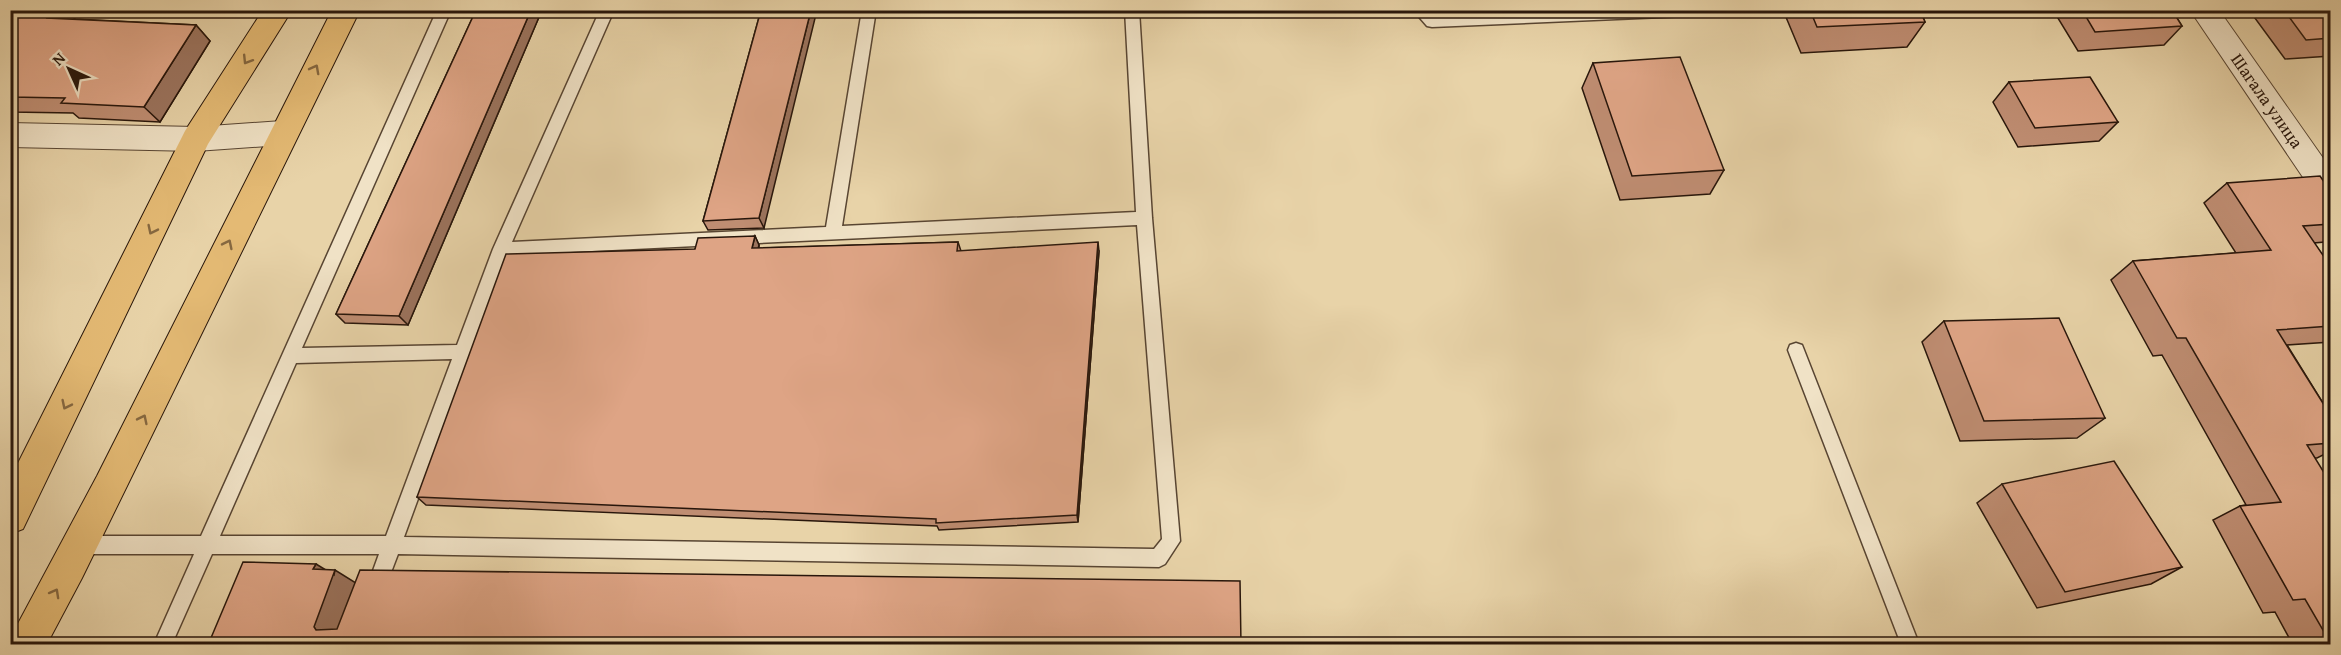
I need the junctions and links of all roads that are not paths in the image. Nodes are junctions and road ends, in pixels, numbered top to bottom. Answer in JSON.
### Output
{"nodes":[{"id":1,"x":278,"y":10,"type":"edge"},
{"id":2,"x":346,"y":10,"type":"edge"},
{"id":3,"x":444,"y":10,"type":"edge"},
{"id":4,"x":607,"y":10,"type":"edge"},
{"id":5,"x":869,"y":10,"type":"edge"},
{"id":6,"x":1132,"y":10,"type":"edge"},
{"id":7,"x":1420,"y":10,"type":"edge"},
{"id":8,"x":1710,"y":10,"type":"edge"},
{"id":9,"x":2204,"y":10,"type":"edge"},
{"id":10,"x":282,"y":133,"type":"junction"},
{"id":11,"x":10,"y":135,"type":"edge"},
{"id":12,"x":196,"y":139,"type":"junction"},
{"id":13,"x":2331,"y":192,"type":"edge"},
{"id":14,"x":1144,"y":218,"type":"junction"},
{"id":15,"x":833,"y":233,"type":"junction"},
{"id":16,"x":501,"y":249,"type":"junction"},
{"id":17,"x":1796,"y":350,"type":"dead end"},
{"id":18,"x":462,"y":352,"type":"junction"},
{"id":19,"x":291,"y":356,"type":"junction"},
{"id":20,"x":10,"y":517,"type":"edge"},
{"id":21,"x":82,"y":545,"type":"junction"},
{"id":22,"x":390,"y":545,"type":"junction"},
{"id":23,"x":207,"y":547,"type":"junction"},
{"id":24,"x":367,"y":611,"type":"edge"},
{"id":25,"x":27,"y":645,"type":"edge"},
{"id":26,"x":163,"y":645,"type":"edge"},
{"id":27,"x":1910,"y":645,"type":"edge"}],
"edges":[{"from":1,"to":12,"type":"main road","one_way":true},
{"from":10,"to":2,"type":"main road","one_way":true},
{"from":3,"to":19,"type":"lane"},
{"from":4,"to":16,"type":"lane"},
{"from":5,"to":15,"type":"lane"},
{"from":6,"to":14,"type":"lane"},
{"from":7,"to":8,"type":"lane"},
{"from":9,"to":13,"type":"street","name":"Шагала улица"},
{"from":10,"to":12,"type":"street"},
{"from":21,"to":10,"type":"main road","one_way":true},
{"from":11,"to":12,"type":"street"},
{"from":12,"to":20,"type":"main road","one_way":true},
{"from":14,"to":15,"type":"lane"},
{"from":14,"to":22,"type":"lane"},
{"from":15,"to":16,"type":"lane"},
{"from":16,"to":18,"type":"lane"},
{"from":17,"to":27,"type":"lane"},
{"from":18,"to":19,"type":"lane"},
{"from":18,"to":22,"type":"lane"},
{"from":19,"to":23,"type":"lane"},
{"from":21,"to":23,"type":"lane"},
{"from":25,"to":21,"type":"main road","one_way":true},
{"from":22,"to":23,"type":"lane"},
{"from":22,"to":24,"type":"lane"},
{"from":23,"to":26,"type":"lane"}]}
